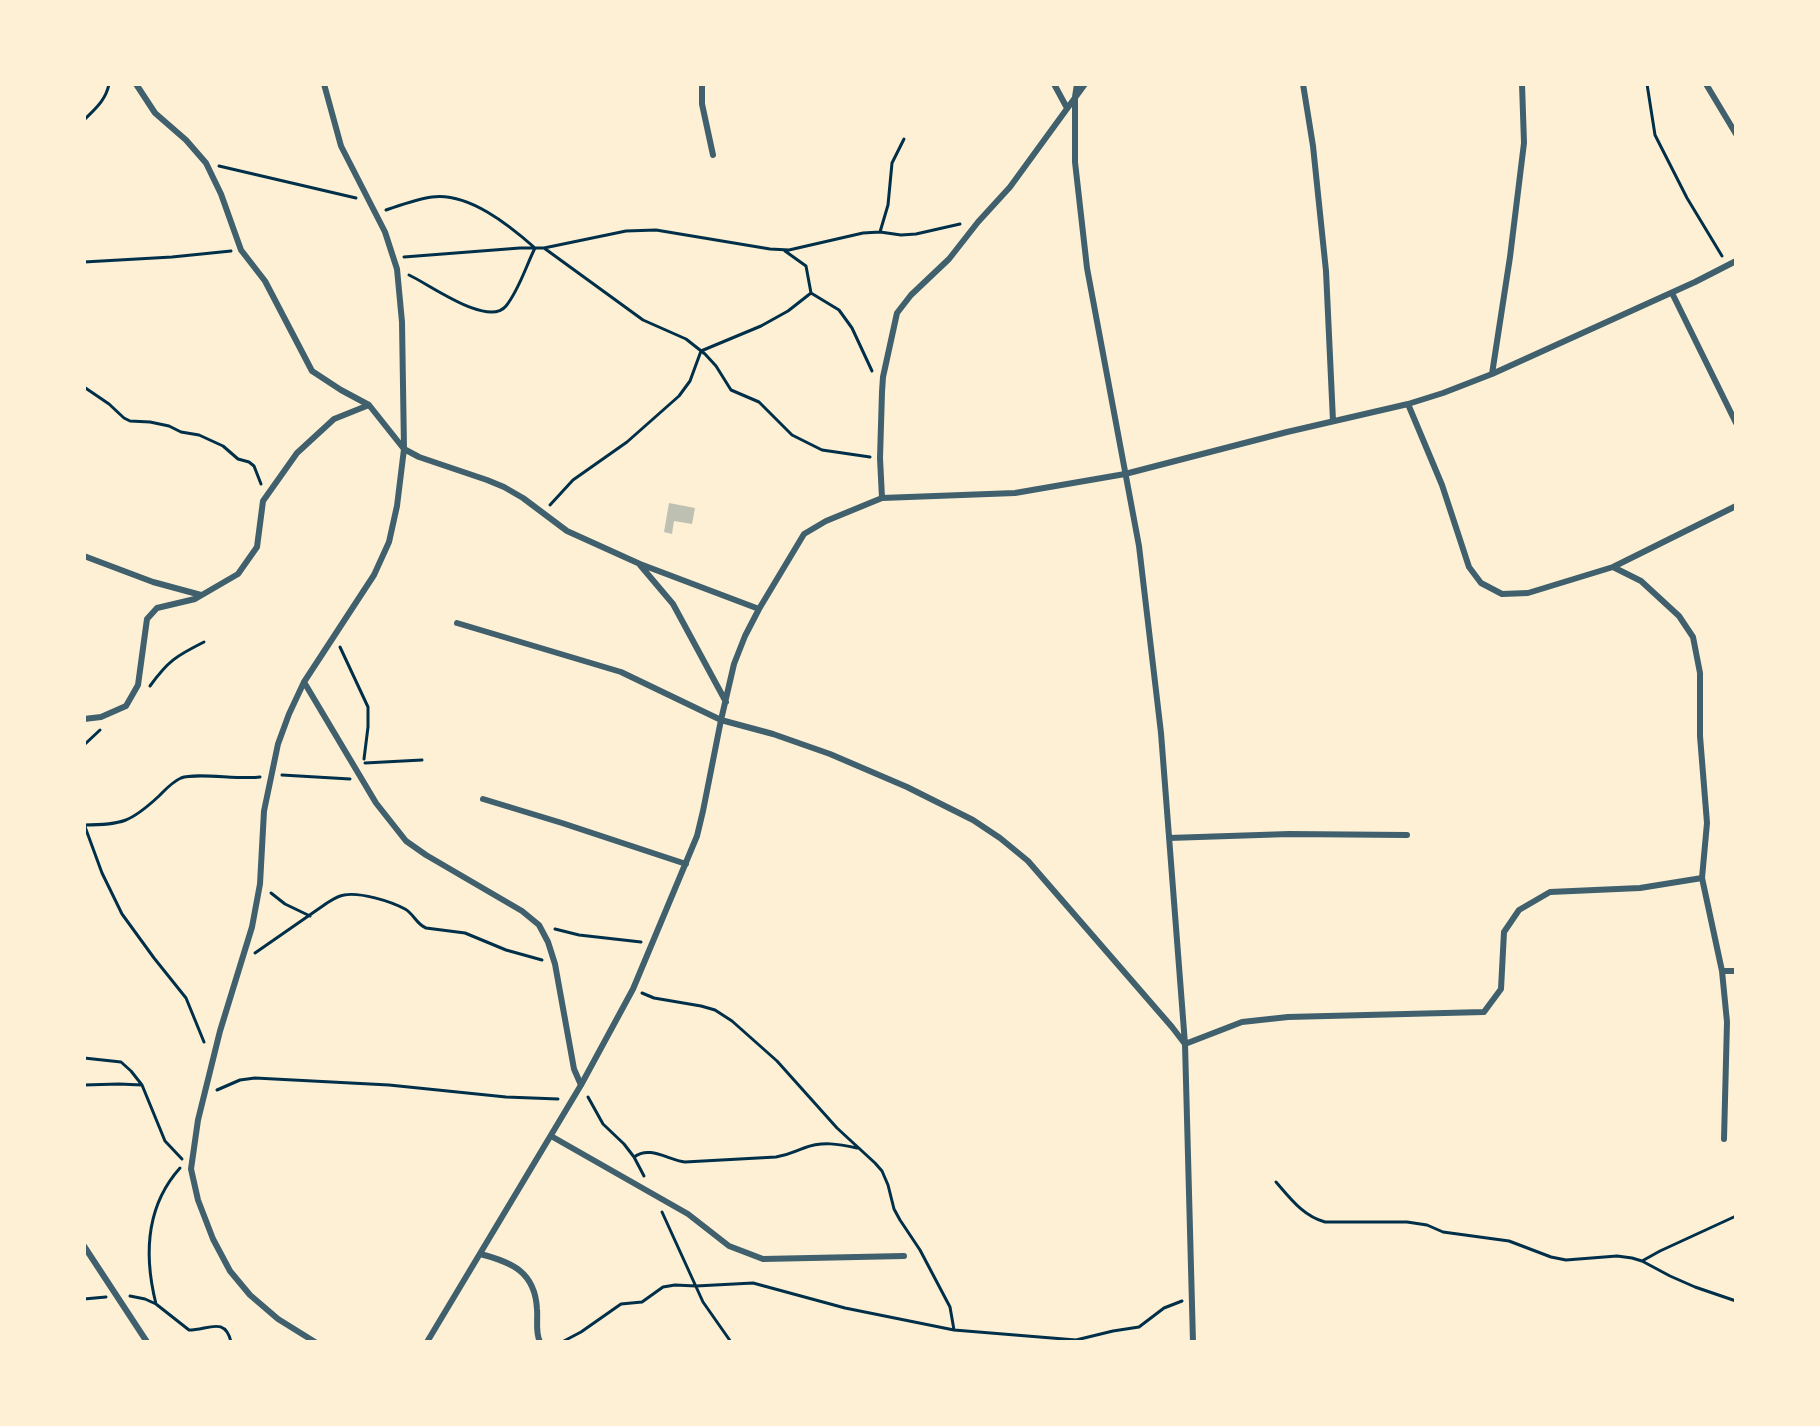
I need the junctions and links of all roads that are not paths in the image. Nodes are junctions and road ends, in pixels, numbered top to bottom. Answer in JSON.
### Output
{"nodes":[{"id":1,"x":136,"y":84,"type":"edge"},
{"id":2,"x":324,"y":84,"type":"edge"},
{"id":3,"x":702,"y":84,"type":"edge"},
{"id":4,"x":1054,"y":84,"type":"edge"},
{"id":5,"x":1077,"y":84,"type":"edge"},
{"id":6,"x":1085,"y":84,"type":"edge"},
{"id":7,"x":1303,"y":84,"type":"edge"},
{"id":8,"x":1522,"y":84,"type":"edge"},
{"id":9,"x":1706,"y":84,"type":"edge"},
{"id":10,"x":1075,"y":97,"type":"junction"},
{"id":11,"x":1067,"y":108,"type":"junction"},
{"id":12,"x":1736,"y":134,"type":"edge"},
{"id":13,"x":713,"y":155,"type":"dead end"},
{"id":14,"x":1736,"y":261,"type":"edge"},
{"id":15,"x":1672,"y":293,"type":"junction"},
{"id":16,"x":1492,"y":374,"type":"junction"},
{"id":17,"x":1408,"y":404,"type":"junction"},
{"id":18,"x":369,"y":405,"type":"junction"},
{"id":19,"x":1333,"y":421,"type":"junction"},
{"id":20,"x":1736,"y":423,"type":"edge"},
{"id":21,"x":405,"y":449,"type":"junction"},
{"id":22,"x":1125,"y":474,"type":"junction"},
{"id":23,"x":882,"y":498,"type":"junction"},
{"id":24,"x":1736,"y":506,"type":"edge"},
{"id":25,"x":84,"y":556,"type":"edge"},
{"id":26,"x":639,"y":564,"type":"junction"},
{"id":27,"x":1613,"y":567,"type":"junction"},
{"id":28,"x":202,"y":595,"type":"junction"},
{"id":29,"x":759,"y":609,"type":"junction"},
{"id":30,"x":457,"y":622,"type":"dead end"},
{"id":31,"x":304,"y":682,"type":"junction"},
{"id":32,"x":726,"y":702,"type":"junction"},
{"id":33,"x":84,"y":719,"type":"edge"},
{"id":34,"x":721,"y":720,"type":"junction"},
{"id":35,"x":483,"y":799,"type":"dead end"},
{"id":36,"x":1407,"y":835,"type":"dead end"},
{"id":37,"x":1169,"y":838,"type":"junction"},
{"id":38,"x":686,"y":864,"type":"junction"},
{"id":39,"x":1702,"y":878,"type":"junction"},
{"id":40,"x":1736,"y":970,"type":"edge"},
{"id":41,"x":1722,"y":971,"type":"junction"},
{"id":42,"x":1185,"y":1044,"type":"junction"},
{"id":43,"x":581,"y":1085,"type":"junction"},
{"id":44,"x":551,"y":1136,"type":"junction"},
{"id":45,"x":1724,"y":1139,"type":"dead end"},
{"id":46,"x":84,"y":1246,"type":"edge"},
{"id":47,"x":480,"y":1254,"type":"junction"},
{"id":48,"x":904,"y":1256,"type":"dead end"},
{"id":49,"x":147,"y":1342,"type":"edge"},
{"id":50,"x":315,"y":1342,"type":"edge"},
{"id":51,"x":427,"y":1342,"type":"edge"},
{"id":52,"x":540,"y":1342,"type":"edge"},
{"id":53,"x":1193,"y":1342,"type":"edge"}],
"edges":[{"from":1,"to":18,"type":"street"},
{"from":2,"to":21,"type":"street"},
{"from":3,"to":13,"type":"street"},
{"from":4,"to":11,"type":"street"},
{"from":5,"to":10,"type":"street"},
{"from":6,"to":10,"type":"street"},
{"from":7,"to":19,"type":"street"},
{"from":8,"to":16,"type":"street"},
{"from":9,"to":12,"type":"street"},
{"from":10,"to":11,"type":"street"},
{"from":10,"to":22,"type":"street"},
{"from":11,"to":23,"type":"street"},
{"from":14,"to":15,"type":"street"},
{"from":15,"to":16,"type":"street"},
{"from":15,"to":20,"type":"street"},
{"from":16,"to":17,"type":"street"},
{"from":17,"to":19,"type":"street"},
{"from":17,"to":27,"type":"street"},
{"from":18,"to":21,"type":"street"},
{"from":18,"to":28,"type":"street"},
{"from":19,"to":22,"type":"street"},
{"from":21,"to":26,"type":"street"},
{"from":21,"to":31,"type":"street"},
{"from":22,"to":23,"type":"street"},
{"from":22,"to":37,"type":"street"},
{"from":23,"to":29,"type":"street"},
{"from":24,"to":27,"type":"street"},
{"from":25,"to":28,"type":"street"},
{"from":26,"to":29,"type":"street"},
{"from":26,"to":32,"type":"street"},
{"from":27,"to":39,"type":"street"},
{"from":28,"to":33,"type":"street"},
{"from":29,"to":32,"type":"street"},
{"from":30,"to":34,"type":"street"},
{"from":31,"to":43,"type":"street"},
{"from":31,"to":50,"type":"street"},
{"from":32,"to":34,"type":"street"},
{"from":34,"to":38,"type":"street"},
{"from":34,"to":42,"type":"street"},
{"from":35,"to":38,"type":"street"},
{"from":36,"to":37,"type":"street"},
{"from":37,"to":42,"type":"street"},
{"from":38,"to":43,"type":"street"},
{"from":39,"to":41,"type":"street"},
{"from":39,"to":42,"type":"street"},
{"from":40,"to":41,"type":"street"},
{"from":41,"to":45,"type":"street"},
{"from":42,"to":53,"type":"street"},
{"from":43,"to":44,"type":"street"},
{"from":44,"to":47,"type":"street"},
{"from":44,"to":48,"type":"street"},
{"from":46,"to":49,"type":"street"},
{"from":47,"to":51,"type":"street"},
{"from":47,"to":52,"type":"street"}]}
